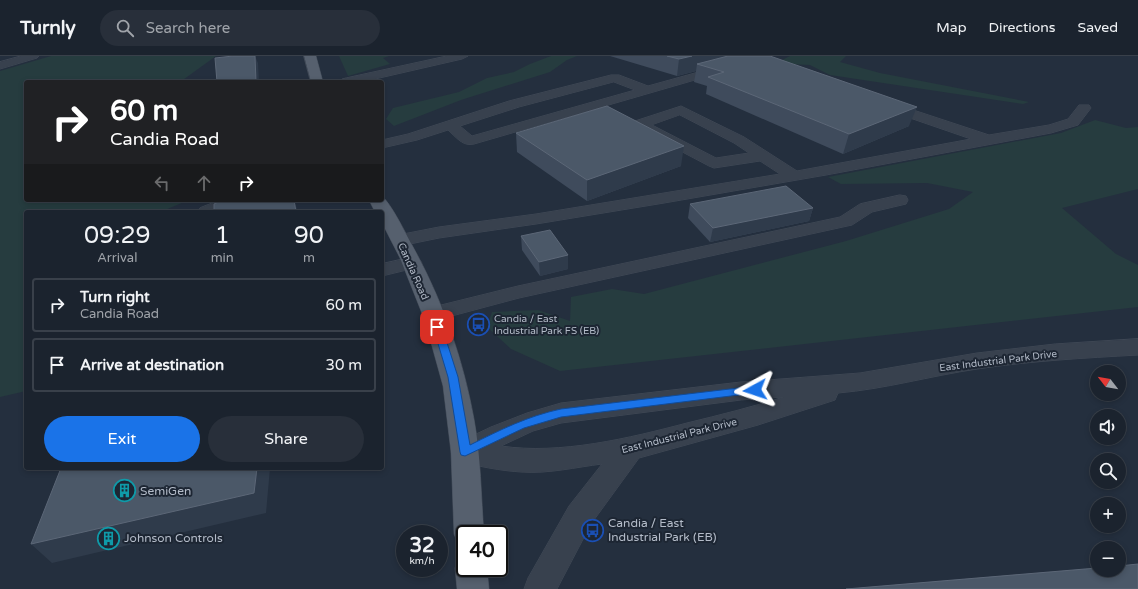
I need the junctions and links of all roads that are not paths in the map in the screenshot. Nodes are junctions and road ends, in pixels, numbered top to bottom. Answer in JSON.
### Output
{"nodes":[{"id":1,"x":33,"y":56,"type":"edge"},
{"id":2,"x":310,"y":56,"type":"edge"},
{"id":3,"x":462,"y":56,"type":"edge"},
{"id":4,"x":758,"y":56,"type":"edge"},
{"id":5,"x":0,"y":66,"type":"edge"},
{"id":6,"x":316,"y":80,"type":"edge"},
{"id":7,"x":355,"y":80,"type":"edge"},
{"id":8,"x":647,"y":90,"type":"junction"},
{"id":9,"x":869,"y":99,"type":"edge"},
{"id":10,"x":1084,"y":108,"type":"dead end"},
{"id":11,"x":450,"y":125,"type":"junction"},
{"id":12,"x":988,"y":140,"type":"junction"},
{"id":13,"x":384,"y":144,"type":"edge"},
{"id":14,"x":763,"y":156,"type":"junction"},
{"id":15,"x":792,"y":175,"type":"junction"},
{"id":16,"x":900,"y":200,"type":"dead end"},
{"id":17,"x":230,"y":202,"type":"edge"},
{"id":18,"x":211,"y":210,"type":"edge"},
{"id":19,"x":384,"y":212,"type":"edge"},
{"id":20,"x":400,"y":240,"type":"junction"},
{"id":21,"x":412,"y":263,"type":"junction"},
{"id":22,"x":384,"y":270,"type":"edge"},
{"id":23,"x":433,"y":314,"type":"junction"},
{"id":24,"x":1138,"y":347,"type":"edge"},
{"id":25,"x":860,"y":382,"type":"junction"},
{"id":26,"x":630,"y":448,"type":"junction"},
{"id":27,"x":465,"y":452,"type":"junction"},
{"id":28,"x":469,"y":525,"type":"edge"},
{"id":29,"x":472,"y":577,"type":"edge"},
{"id":30,"x":473,"y":589,"type":"edge"},
{"id":31,"x":540,"y":589,"type":"edge"}],
"edges":[{"from":1,"to":5,"type":"street"},
{"from":2,"to":6,"type":"main road"},
{"from":3,"to":7,"type":"street"},
{"from":4,"to":8,"type":"street"},
{"from":8,"to":11,"type":"street"},
{"from":8,"to":11,"type":"street"},
{"from":9,"to":12,"type":"street"},
{"from":10,"to":12,"type":"street"},
{"from":11,"to":13,"type":"street"},
{"from":12,"to":15,"type":"street"},
{"from":14,"to":14,"type":"street"},
{"from":14,"to":15,"type":"street"},
{"from":15,"to":20,"type":"street"},
{"from":16,"to":23,"type":"street"},
{"from":17,"to":18,"type":"street"},
{"from":19,"to":20,"type":"main road","name":"Candia Road"},
{"from":20,"to":21,"type":"main road","name":"Candia Road"},
{"from":21,"to":22,"type":"street"},
{"from":21,"to":23,"type":"main road","name":"Candia Road"},
{"from":23,"to":27,"type":"main road","name":"Candia Road"},
{"from":24,"to":25,"type":"street","name":"East Industrial Park Drive"},
{"from":25,"to":26,"type":"street","name":"East Industrial Park Drive"},
{"from":25,"to":27,"type":"street","name":"East Industrial Park Drive"},
{"from":26,"to":27,"type":"street","name":"East Industrial Park Drive"},
{"from":26,"to":31,"type":"street"},
{"from":27,"to":28,"type":"main road","name":"Candia Road"},
{"from":29,"to":30,"type":"main road"}]}
